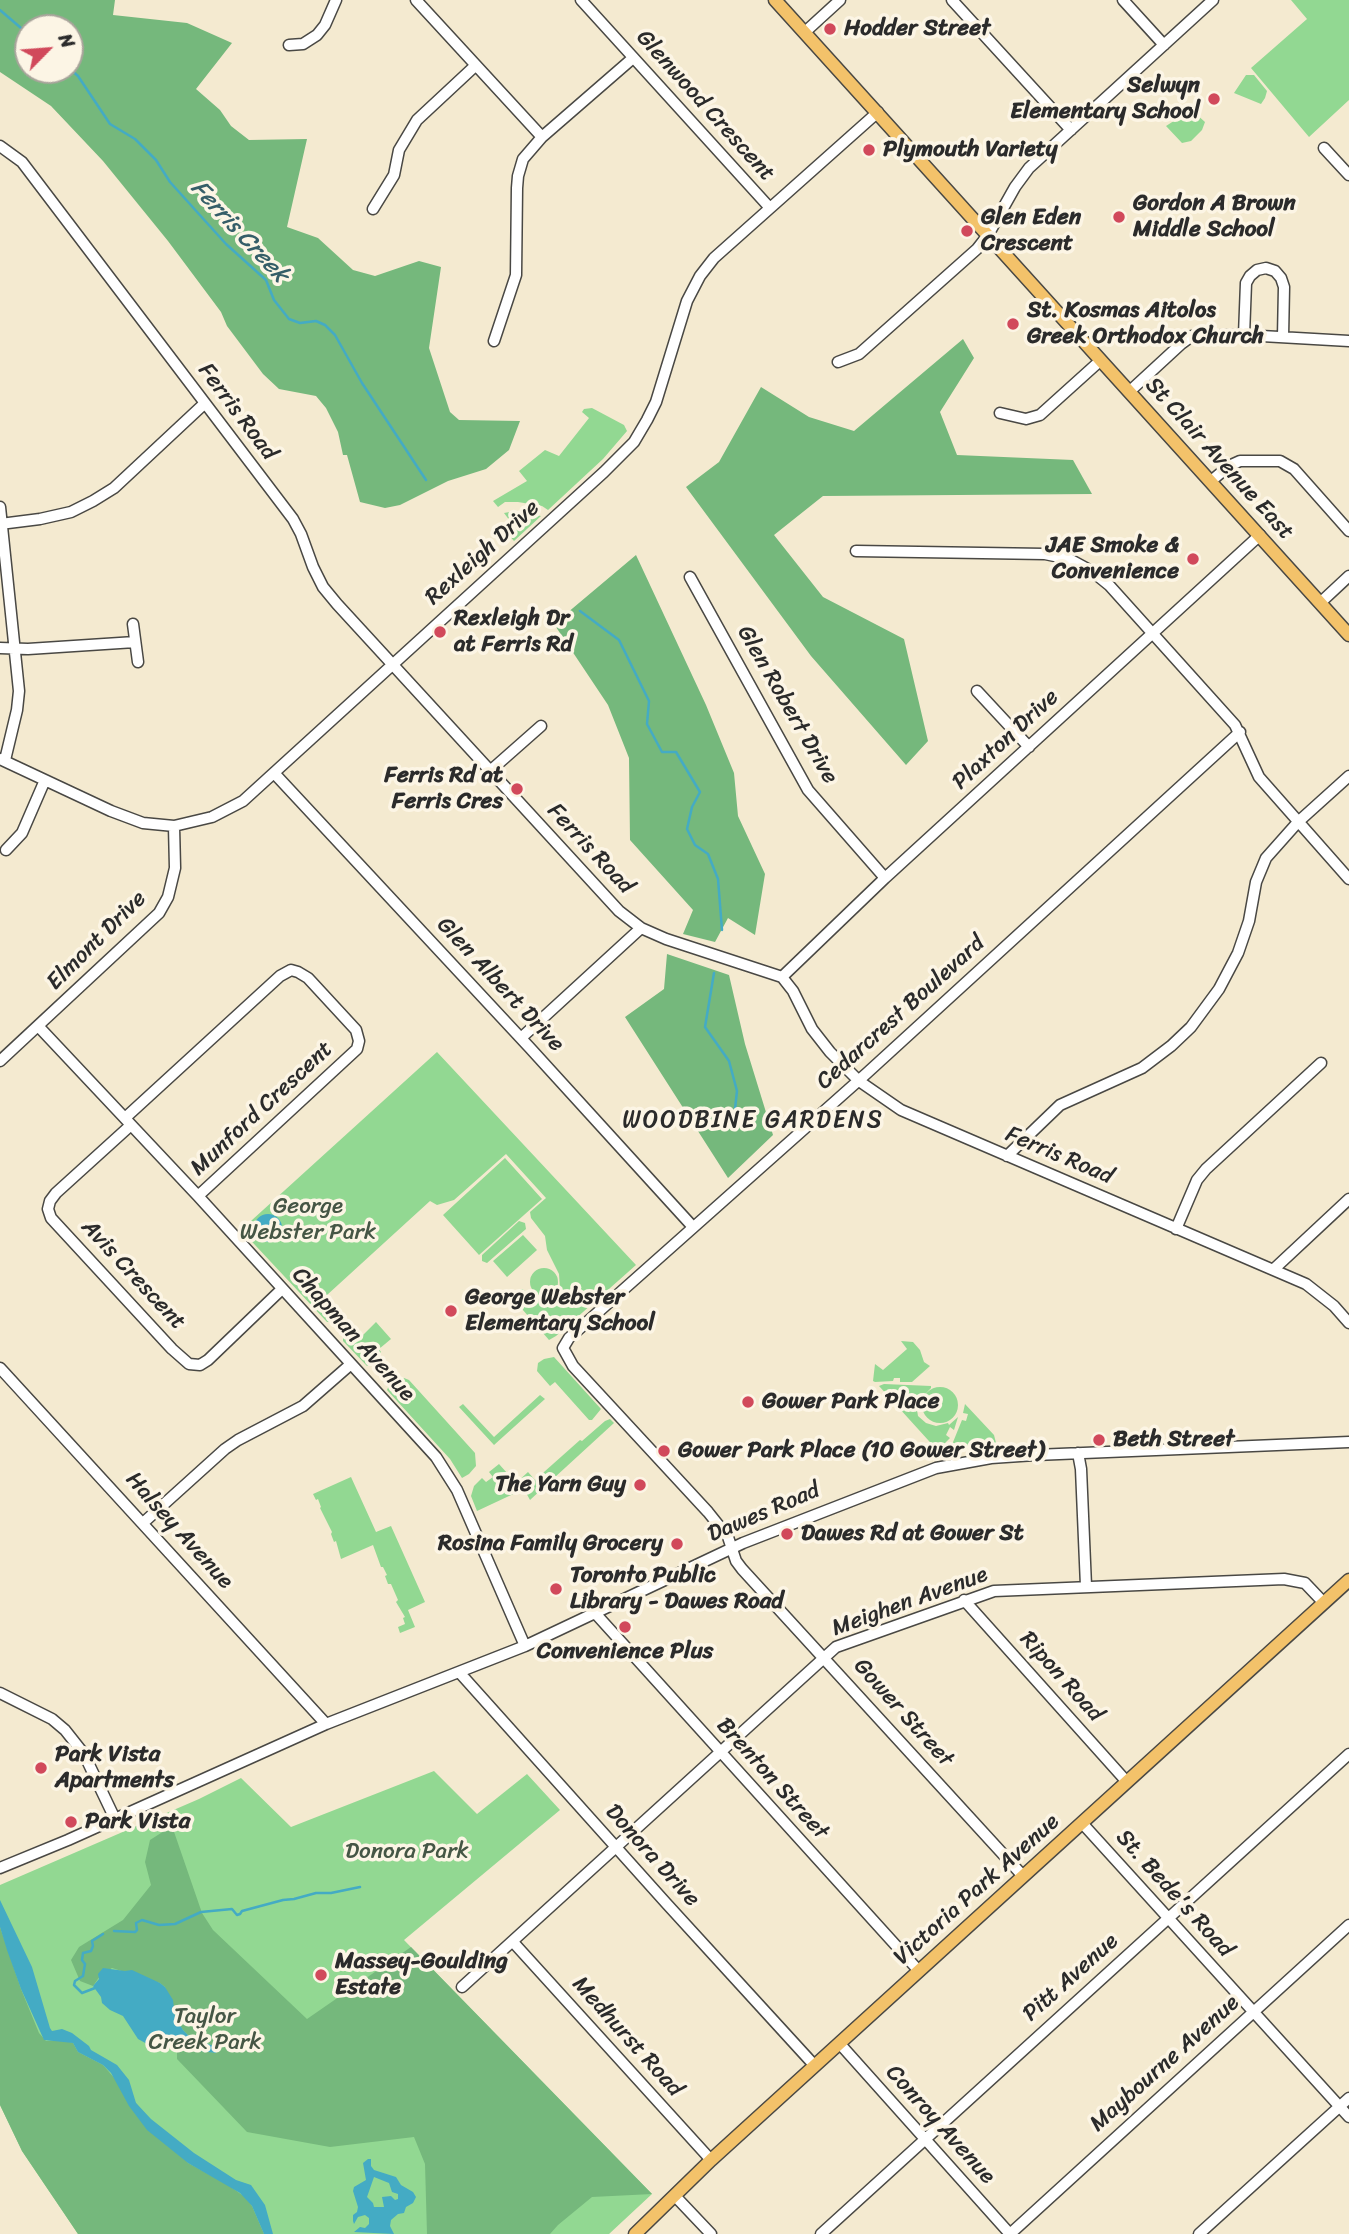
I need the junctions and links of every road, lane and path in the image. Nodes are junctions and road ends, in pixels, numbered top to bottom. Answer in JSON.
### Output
{"nodes":[{"id":1,"x":336,"y":0,"type":"edge"},
{"id":2,"x":416,"y":0,"type":"edge"},
{"id":3,"x":581,"y":0,"type":"edge"},
{"id":4,"x":775,"y":0,"type":"edge"},
{"id":5,"x":840,"y":0,"type":"edge"},
{"id":6,"x":952,"y":0,"type":"edge"},
{"id":7,"x":1123,"y":0,"type":"edge"},
{"id":8,"x":1213,"y":0,"type":"edge"},
{"id":9,"x":805,"y":32,"type":"junction"},
{"id":10,"x":289,"y":45,"type":"dead end"},
{"id":11,"x":1164,"y":46,"type":"junction"},
{"id":12,"x":633,"y":58,"type":"junction"},
{"id":13,"x":475,"y":66,"type":"junction"},
{"id":14,"x":877,"y":112,"type":"junction"},
{"id":15,"x":1071,"y":130,"type":"junction"},
{"id":16,"x":542,"y":137,"type":"junction"},
{"id":17,"x":0,"y":146,"type":"edge"},
{"id":18,"x":1324,"y":148,"type":"dead end"},
{"id":19,"x":1349,"y":175,"type":"edge"},
{"id":20,"x":771,"y":208,"type":"junction"},
{"id":21,"x":373,"y":209,"type":"dead end"},
{"id":22,"x":988,"y":235,"type":"junction"},
{"id":23,"x":1244,"y":335,"type":"junction"},
{"id":24,"x":1283,"y":337,"type":"junction"},
{"id":25,"x":494,"y":341,"type":"dead end"},
{"id":26,"x":1349,"y":341,"type":"edge"},
{"id":27,"x":1101,"y":360,"type":"junction"},
{"id":28,"x":838,"y":362,"type":"dead end"},
{"id":29,"x":1130,"y":391,"type":"junction"},
{"id":30,"x":204,"y":404,"type":"junction"},
{"id":31,"x":1000,"y":413,"type":"dead end"},
{"id":32,"x":1211,"y":481,"type":"junction"},
{"id":33,"x":0,"y":507,"type":"edge"},
{"id":34,"x":1,"y":524,"type":"edge"},
{"id":35,"x":1349,"y":531,"type":"edge"},
{"id":36,"x":1260,"y":536,"type":"junction"},
{"id":37,"x":856,"y":551,"type":"dead end"},
{"id":38,"x":1349,"y":576,"type":"edge"},
{"id":39,"x":690,"y":577,"type":"dead end"},
{"id":40,"x":1320,"y":603,"type":"junction"},
{"id":41,"x":133,"y":624,"type":"dead end"},
{"id":42,"x":1154,"y":634,"type":"junction"},
{"id":43,"x":1349,"y":635,"type":"edge"},
{"id":44,"x":135,"y":642,"type":"junction"},
{"id":45,"x":0,"y":648,"type":"edge"},
{"id":46,"x":16,"y":649,"type":"junction"},
{"id":47,"x":138,"y":662,"type":"dead end"},
{"id":48,"x":392,"y":664,"type":"junction"},
{"id":49,"x":977,"y":691,"type":"dead end"},
{"id":50,"x":541,"y":726,"type":"dead end"},
{"id":51,"x":1240,"y":732,"type":"junction"},
{"id":52,"x":1029,"y":747,"type":"junction"},
{"id":53,"x":2,"y":759,"type":"edge"},
{"id":54,"x":490,"y":771,"type":"junction"},
{"id":55,"x":274,"y":773,"type":"junction"},
{"id":56,"x":1349,"y":776,"type":"edge"},
{"id":57,"x":45,"y":780,"type":"junction"},
{"id":58,"x":1298,"y":822,"type":"junction"},
{"id":59,"x":174,"y":826,"type":"junction"},
{"id":60,"x":6,"y":850,"type":"dead end"},
{"id":61,"x":885,"y":878,"type":"junction"},
{"id":62,"x":1349,"y":879,"type":"edge"},
{"id":63,"x":641,"y":928,"type":"junction"},
{"id":64,"x":782,"y":976,"type":"junction"},
{"id":65,"x":39,"y":1027,"type":"junction"},
{"id":66,"x":520,"y":1038,"type":"junction"},
{"id":67,"x":0,"y":1061,"type":"edge"},
{"id":68,"x":1321,"y":1063,"type":"dead end"},
{"id":69,"x":859,"y":1081,"type":"junction"},
{"id":70,"x":128,"y":1122,"type":"junction"},
{"id":71,"x":1007,"y":1156,"type":"junction"},
{"id":72,"x":198,"y":1196,"type":"junction"},
{"id":73,"x":1349,"y":1199,"type":"edge"},
{"id":74,"x":693,"y":1227,"type":"junction"},
{"id":75,"x":1176,"y":1228,"type":"junction"},
{"id":76,"x":1274,"y":1269,"type":"junction"},
{"id":77,"x":282,"y":1289,"type":"junction"},
{"id":78,"x":1349,"y":1324,"type":"edge"},
{"id":79,"x":565,"y":1353,"type":"joint"},
{"id":80,"x":351,"y":1364,"type":"junction"},
{"id":81,"x":0,"y":1368,"type":"edge"},
{"id":82,"x":1349,"y":1442,"type":"edge"},
{"id":83,"x":1078,"y":1453,"type":"junction"},
{"id":84,"x":144,"y":1523,"type":"junction"},
{"id":85,"x":732,"y":1548,"type":"junction"},
{"id":86,"x":1349,"y":1580,"type":"edge"},
{"id":87,"x":1086,"y":1586,"type":"junction"},
{"id":88,"x":964,"y":1600,"type":"junction"},
{"id":89,"x":1324,"y":1603,"type":"junction"},
{"id":90,"x":595,"y":1613,"type":"junction"},
{"id":91,"x":525,"y":1646,"type":"junction"},
{"id":92,"x":824,"y":1658,"type":"junction"},
{"id":93,"x":459,"y":1672,"type":"junction"},
{"id":94,"x":0,"y":1693,"type":"edge"},
{"id":95,"x":326,"y":1724,"type":"junction"},
{"id":96,"x":720,"y":1752,"type":"junction"},
{"id":97,"x":1349,"y":1754,"type":"edge"},
{"id":98,"x":1127,"y":1782,"type":"junction"},
{"id":99,"x":115,"y":1819,"type":"junction"},
{"id":100,"x":1082,"y":1823,"type":"junction"},
{"id":101,"x":616,"y":1847,"type":"junction"},
{"id":102,"x":0,"y":1868,"type":"edge"},
{"id":103,"x":1023,"y":1876,"type":"junction"},
{"id":104,"x":1167,"y":1919,"type":"junction"},
{"id":105,"x":1349,"y":1926,"type":"edge"},
{"id":106,"x":513,"y":1942,"type":"junction"},
{"id":107,"x":919,"y":1971,"type":"junction"},
{"id":108,"x":462,"y":1987,"type":"dead end"},
{"id":109,"x":1253,"y":2012,"type":"junction"},
{"id":110,"x":840,"y":2044,"type":"junction"},
{"id":111,"x":815,"y":2066,"type":"junction"},
{"id":112,"x":1349,"y":2098,"type":"edge"},
{"id":113,"x":1339,"y":2107,"type":"junction"},
{"id":114,"x":1349,"y":2117,"type":"edge"},
{"id":115,"x":924,"y":2140,"type":"junction"},
{"id":116,"x":711,"y":2160,"type":"junction"},
{"id":117,"x":675,"y":2196,"type":"junction"},
{"id":118,"x":635,"y":2234,"type":"edge"},
{"id":119,"x":711,"y":2234,"type":"edge"},
{"id":120,"x":821,"y":2234,"type":"edge"},
{"id":121,"x":1010,"y":2234,"type":"edge"},
{"id":122,"x":1199,"y":2234,"type":"edge"}],
"edges":[{"from":1,"to":10,"type":"street"},
{"from":2,"to":13,"type":"street"},
{"from":3,"to":12,"type":"street","name":"Glenwood Crescent"},
{"from":4,"to":9,"type":"main road","name":"St Clair Avenue East"},
{"from":5,"to":9,"type":"street"},
{"from":6,"to":15,"type":"street"},
{"from":7,"to":11,"type":"street"},
{"from":8,"to":11,"type":"street"},
{"from":9,"to":14,"type":"main road","name":"St Clair Avenue East"},
{"from":11,"to":15,"type":"street"},
{"from":12,"to":16,"type":"street"},
{"from":12,"to":20,"type":"street","name":"Glenwood Crescent"},
{"from":13,"to":16,"type":"street"},
{"from":13,"to":21,"type":"street"},
{"from":14,"to":20,"type":"street","name":"Rexleigh Drive"},
{"from":14,"to":22,"type":"main road","name":"St Clair Avenue East"},
{"from":15,"to":22,"type":"street"},
{"from":16,"to":25,"type":"street"},
{"from":17,"to":30,"type":"street","name":"Ferris Road"},
{"from":18,"to":19,"type":"street"},
{"from":20,"to":48,"type":"street","name":"Rexleigh Drive"},
{"from":22,"to":27,"type":"main road","name":"St Clair Avenue East"},
{"from":22,"to":28,"type":"street"},
{"from":23,"to":24,"type":"street"},
{"from":23,"to":24,"type":"street"},
{"from":23,"to":29,"type":"street"},
{"from":24,"to":26,"type":"street"},
{"from":27,"to":29,"type":"main road","name":"St Clair Avenue East"},
{"from":27,"to":31,"type":"street"},
{"from":29,"to":32,"type":"main road","name":"St Clair Avenue East"},
{"from":30,"to":34,"type":"street"},
{"from":30,"to":48,"type":"street","name":"Ferris Road"},
{"from":32,"to":35,"type":"street"},
{"from":32,"to":36,"type":"main road","name":"St Clair Avenue East"},
{"from":33,"to":34,"type":"street"},
{"from":34,"to":46,"type":"street"},
{"from":36,"to":40,"type":"main road","name":"St Clair Avenue East"},
{"from":36,"to":42,"type":"street","name":"Plaxton Drive"},
{"from":37,"to":42,"type":"street"},
{"from":38,"to":40,"type":"street"},
{"from":39,"to":61,"type":"street","name":"Glen Robert Drive"},
{"from":40,"to":43,"type":"main road","name":"St Clair Avenue East"},
{"from":41,"to":44,"type":"street"},
{"from":42,"to":51,"type":"street"},
{"from":42,"to":52,"type":"street","name":"Plaxton Drive"},
{"from":44,"to":46,"type":"street"},
{"from":44,"to":47,"type":"street"},
{"from":45,"to":46,"type":"street"},
{"from":46,"to":53,"type":"street"},
{"from":48,"to":54,"type":"street","name":"Ferris Road"},
{"from":48,"to":55,"type":"street","name":"Rexleigh Drive"},
{"from":49,"to":52,"type":"street"},
{"from":50,"to":54,"type":"street"},
{"from":51,"to":58,"type":"street"},
{"from":51,"to":69,"type":"street","name":"Cedarcrest Boulevard"},
{"from":52,"to":61,"type":"street","name":"Plaxton Drive"},
{"from":53,"to":57,"type":"street","name":"Rexleigh Drive"},
{"from":54,"to":63,"type":"street","name":"Ferris Road"},
{"from":55,"to":59,"type":"street","name":"Rexleigh Drive"},
{"from":55,"to":66,"type":"street","name":"Glen Albert Drive"},
{"from":56,"to":58,"type":"street"},
{"from":57,"to":59,"type":"street","name":"Rexleigh Drive"},
{"from":57,"to":60,"type":"street"},
{"from":58,"to":62,"type":"street"},
{"from":58,"to":71,"type":"street"},
{"from":59,"to":65,"type":"street","name":"Elmont Drive"},
{"from":61,"to":64,"type":"street","name":"Plaxton Drive"},
{"from":63,"to":64,"type":"street","name":"Ferris Road"},
{"from":63,"to":66,"type":"street"},
{"from":64,"to":69,"type":"street","name":"Ferris Road"},
{"from":65,"to":67,"type":"street","name":"Elmont Drive"},
{"from":65,"to":70,"type":"street","name":"Chapman Avenue"},
{"from":66,"to":74,"type":"street","name":"Glen Albert Drive"},
{"from":68,"to":75,"type":"street"},
{"from":69,"to":71,"type":"street","name":"Ferris Road"},
{"from":69,"to":74,"type":"street","name":"Cedarcrest Boulevard"},
{"from":70,"to":72,"type":"street","name":"Chapman Avenue"},
{"from":70,"to":72,"type":"street","name":"Munford Crescent"},
{"from":70,"to":77,"type":"street","name":"Avis Crescent"},
{"from":71,"to":75,"type":"street","name":"Ferris Road"},
{"from":72,"to":77,"type":"street","name":"Chapman Avenue"},
{"from":73,"to":76,"type":"street"},
{"from":74,"to":79,"type":"street","name":"Cedarcrest Boulevard"},
{"from":75,"to":76,"type":"street","name":"Ferris Road"},
{"from":76,"to":78,"type":"street","name":"Ferris Road"},
{"from":77,"to":80,"type":"street","name":"Chapman Avenue"},
{"from":79,"to":85,"type":"street","name":"Gower Street"},
{"from":80,"to":84,"type":"street"},
{"from":80,"to":91,"type":"street","name":"Chapman Avenue"},
{"from":81,"to":84,"type":"street","name":"Halsey Avenue"},
{"from":82,"to":83,"type":"street","name":"Dawes Road"},
{"from":83,"to":85,"type":"street","name":"Dawes Road"},
{"from":83,"to":87,"type":"street"},
{"from":84,"to":95,"type":"street","name":"Halsey Avenue"},
{"from":85,"to":90,"type":"street","name":"Dawes Road"},
{"from":85,"to":92,"type":"street","name":"Gower Street"},
{"from":86,"to":89,"type":"main road","name":"Victoria Park Avenue"},
{"from":87,"to":88,"type":"street","name":"Meighen Avenue"},
{"from":87,"to":89,"type":"street","name":"Meighen Avenue"},
{"from":88,"to":92,"type":"street","name":"Meighen Avenue"},
{"from":88,"to":98,"type":"street","name":"Ripon Road"},
{"from":89,"to":98,"type":"main road","name":"Victoria Park Avenue"},
{"from":90,"to":91,"type":"street","name":"Dawes Road"},
{"from":90,"to":96,"type":"street","name":"Brenton Street"},
{"from":91,"to":93,"type":"street","name":"Dawes Road"},
{"from":92,"to":96,"type":"street","name":"Meighen Avenue"},
{"from":92,"to":103,"type":"street","name":"Gower Street"},
{"from":93,"to":95,"type":"street","name":"Dawes Road"},
{"from":93,"to":101,"type":"street","name":"Donora Drive"},
{"from":94,"to":99,"type":"street"},
{"from":95,"to":99,"type":"street","name":"Dawes Road"},
{"from":96,"to":101,"type":"street","name":"Meighen Avenue"},
{"from":96,"to":107,"type":"street","name":"Brenton Street"},
{"from":97,"to":104,"type":"street","name":"Pitt Avenue"},
{"from":98,"to":100,"type":"main road","name":"Victoria Park Avenue"},
{"from":99,"to":102,"type":"street","name":"Dawes Road"},
{"from":100,"to":103,"type":"main road","name":"Victoria Park Avenue"},
{"from":100,"to":104,"type":"street","name":"St. Bede's Road"},
{"from":101,"to":106,"type":"street","name":"Meighen Avenue"},
{"from":101,"to":111,"type":"street","name":"Donora Drive"},
{"from":103,"to":107,"type":"main road","name":"Victoria Park Avenue"},
{"from":104,"to":109,"type":"street","name":"St. Bede's Road"},
{"from":104,"to":115,"type":"street","name":"Pitt Avenue"},
{"from":105,"to":109,"type":"street","name":"Maybourne Avenue"},
{"from":106,"to":108,"type":"street","name":"Meighen Avenue"},
{"from":106,"to":116,"type":"street","name":"Medhurst Road"},
{"from":107,"to":110,"type":"main road","name":"Victoria Park Avenue"},
{"from":109,"to":113,"type":"street","name":"St. Bede's Road"},
{"from":109,"to":121,"type":"street","name":"Maybourne Avenue"},
{"from":110,"to":111,"type":"main road","name":"Victoria Park Avenue"},
{"from":110,"to":115,"type":"street","name":"Conroy Avenue"},
{"from":111,"to":116,"type":"main road","name":"Victoria Park Avenue"},
{"from":112,"to":113,"type":"street"},
{"from":113,"to":114,"type":"street","name":"St. Bede's Road"},
{"from":113,"to":122,"type":"street"},
{"from":115,"to":120,"type":"street","name":"Pitt Avenue"},
{"from":115,"to":121,"type":"street","name":"Conroy Avenue"},
{"from":116,"to":117,"type":"main road","name":"Victoria Park Avenue"},
{"from":117,"to":118,"type":"main road","name":"Victoria Park Avenue"},
{"from":117,"to":119,"type":"street"}]}
